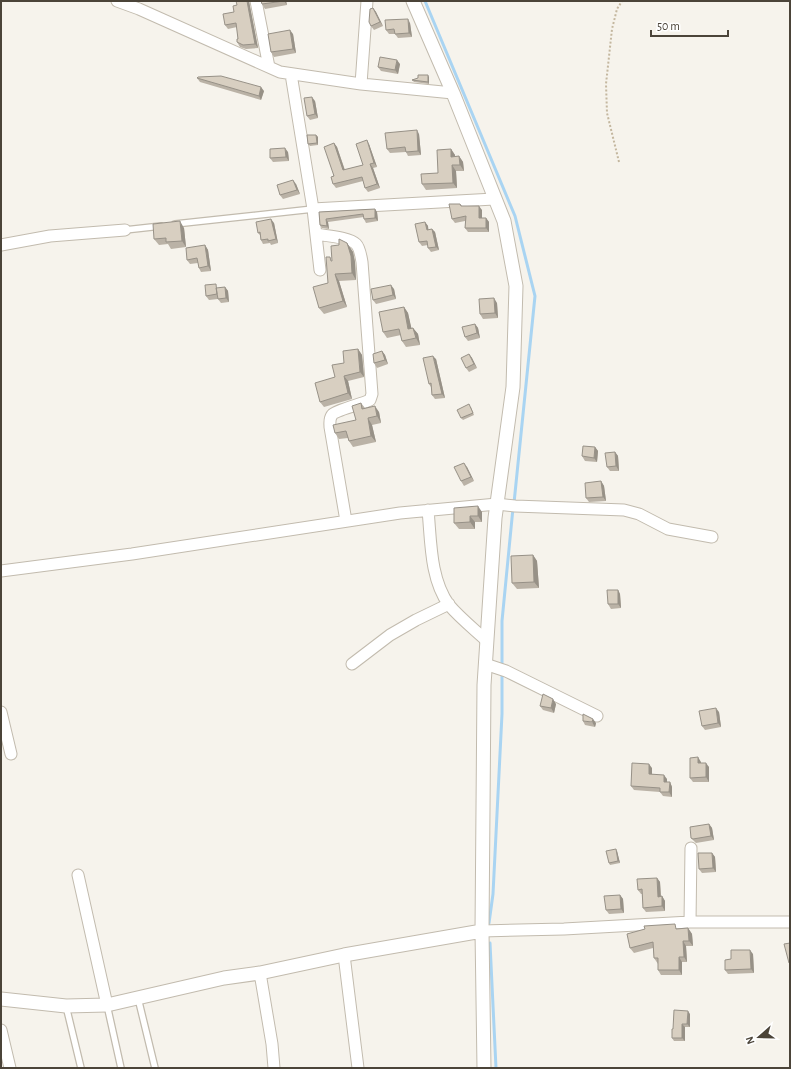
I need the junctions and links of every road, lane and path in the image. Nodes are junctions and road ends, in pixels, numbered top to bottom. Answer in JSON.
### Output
{"nodes":[{"id":1,"x":117,"y":1,"type":"edge"},
{"id":2,"x":256,"y":1,"type":"edge"},
{"id":3,"x":367,"y":1,"type":"edge"},
{"id":4,"x":413,"y":1,"type":"edge"},
{"id":5,"x":622,"y":1,"type":"edge"},
{"id":6,"x":269,"y":67,"type":"junction"},
{"id":7,"x":291,"y":74,"type":"junction"},
{"id":8,"x":361,"y":84,"type":"junction"},
{"id":9,"x":453,"y":93,"type":"junction"},
{"id":10,"x":619,"y":162,"type":"dead end"},
{"id":11,"x":494,"y":199,"type":"junction"},
{"id":12,"x":312,"y":208,"type":"junction"},
{"id":13,"x":172,"y":225,"type":"edge"},
{"id":14,"x":164,"y":226,"type":"edge"},
{"id":15,"x":125,"y":230,"type":"joint"},
{"id":16,"x":316,"y":234,"type":"junction"},
{"id":17,"x":1,"y":245,"type":"edge"},
{"id":18,"x":320,"y":270,"type":"dead end"},
{"id":19,"x":506,"y":505,"type":"junction"},
{"id":20,"x":428,"y":510,"type":"junction"},
{"id":21,"x":346,"y":521,"type":"junction"},
{"id":22,"x":712,"y":537,"type":"dead end"},
{"id":23,"x":1,"y":571,"type":"edge"},
{"id":24,"x":449,"y":604,"type":"junction"},
{"id":25,"x":487,"y":641,"type":"junction"},
{"id":26,"x":352,"y":664,"type":"dead end"},
{"id":27,"x":487,"y":665,"type":"junction"},
{"id":28,"x":1,"y":712,"type":"edge"},
{"id":29,"x":597,"y":716,"type":"dead end"},
{"id":30,"x":11,"y":754,"type":"dead end"},
{"id":31,"x":691,"y":848,"type":"dead end"},
{"id":32,"x":78,"y":875,"type":"dead end"},
{"id":33,"x":690,"y":922,"type":"junction"},
{"id":34,"x":790,"y":922,"type":"edge"},
{"id":35,"x":482,"y":931,"type":"junction"},
{"id":36,"x":344,"y":955,"type":"junction"},
{"id":37,"x":260,"y":973,"type":"junction"},
{"id":38,"x":138,"y":997,"type":"junction"},
{"id":39,"x":1,"y":1000,"type":"edge"},
{"id":40,"x":107,"y":1005,"type":"junction"},
{"id":41,"x":66,"y":1006,"type":"junction"},
{"id":42,"x":1,"y":1030,"type":"edge"},
{"id":43,"x":10,"y":1068,"type":"edge"},
{"id":44,"x":81,"y":1068,"type":"edge"},
{"id":45,"x":121,"y":1068,"type":"edge"},
{"id":46,"x":155,"y":1068,"type":"edge"},
{"id":47,"x":274,"y":1068,"type":"edge"},
{"id":48,"x":358,"y":1068,"type":"edge"},
{"id":49,"x":484,"y":1068,"type":"edge"}],
"edges":[{"from":1,"to":6,"type":"street"},
{"from":2,"to":6,"type":"street"},
{"from":3,"to":8,"type":"street"},
{"from":4,"to":9,"type":"street"},
{"from":5,"to":10,"type":"path"},
{"from":6,"to":7,"type":"street"},
{"from":7,"to":8,"type":"street"},
{"from":7,"to":12,"type":"street"},
{"from":8,"to":9,"type":"street"},
{"from":9,"to":11,"type":"street"},
{"from":11,"to":12,"type":"street"},
{"from":11,"to":19,"type":"street"},
{"from":12,"to":13,"type":"lane"},
{"from":12,"to":16,"type":"street"},
{"from":14,"to":15,"type":"lane"},
{"from":15,"to":17,"type":"street"},
{"from":16,"to":18,"type":"street"},
{"from":16,"to":21,"type":"street"},
{"from":19,"to":20,"type":"street"},
{"from":19,"to":22,"type":"street"},
{"from":19,"to":25,"type":"street"},
{"from":20,"to":21,"type":"street"},
{"from":20,"to":24,"type":"street"},
{"from":21,"to":23,"type":"street"},
{"from":24,"to":25,"type":"street"},
{"from":24,"to":26,"type":"street"},
{"from":25,"to":27,"type":"street"},
{"from":27,"to":29,"type":"street"},
{"from":27,"to":35,"type":"street"},
{"from":28,"to":30,"type":"street"},
{"from":31,"to":33,"type":"street"},
{"from":32,"to":40,"type":"street"},
{"from":33,"to":34,"type":"street"},
{"from":33,"to":35,"type":"street"},
{"from":35,"to":36,"type":"street"},
{"from":35,"to":49,"type":"street"},
{"from":36,"to":37,"type":"street"},
{"from":36,"to":48,"type":"street"},
{"from":37,"to":38,"type":"street"},
{"from":37,"to":47,"type":"street"},
{"from":38,"to":40,"type":"street"},
{"from":38,"to":46,"type":"lane"},
{"from":39,"to":41,"type":"street"},
{"from":40,"to":41,"type":"street"},
{"from":40,"to":45,"type":"lane"},
{"from":41,"to":44,"type":"lane"},
{"from":42,"to":43,"type":"street"}]}
